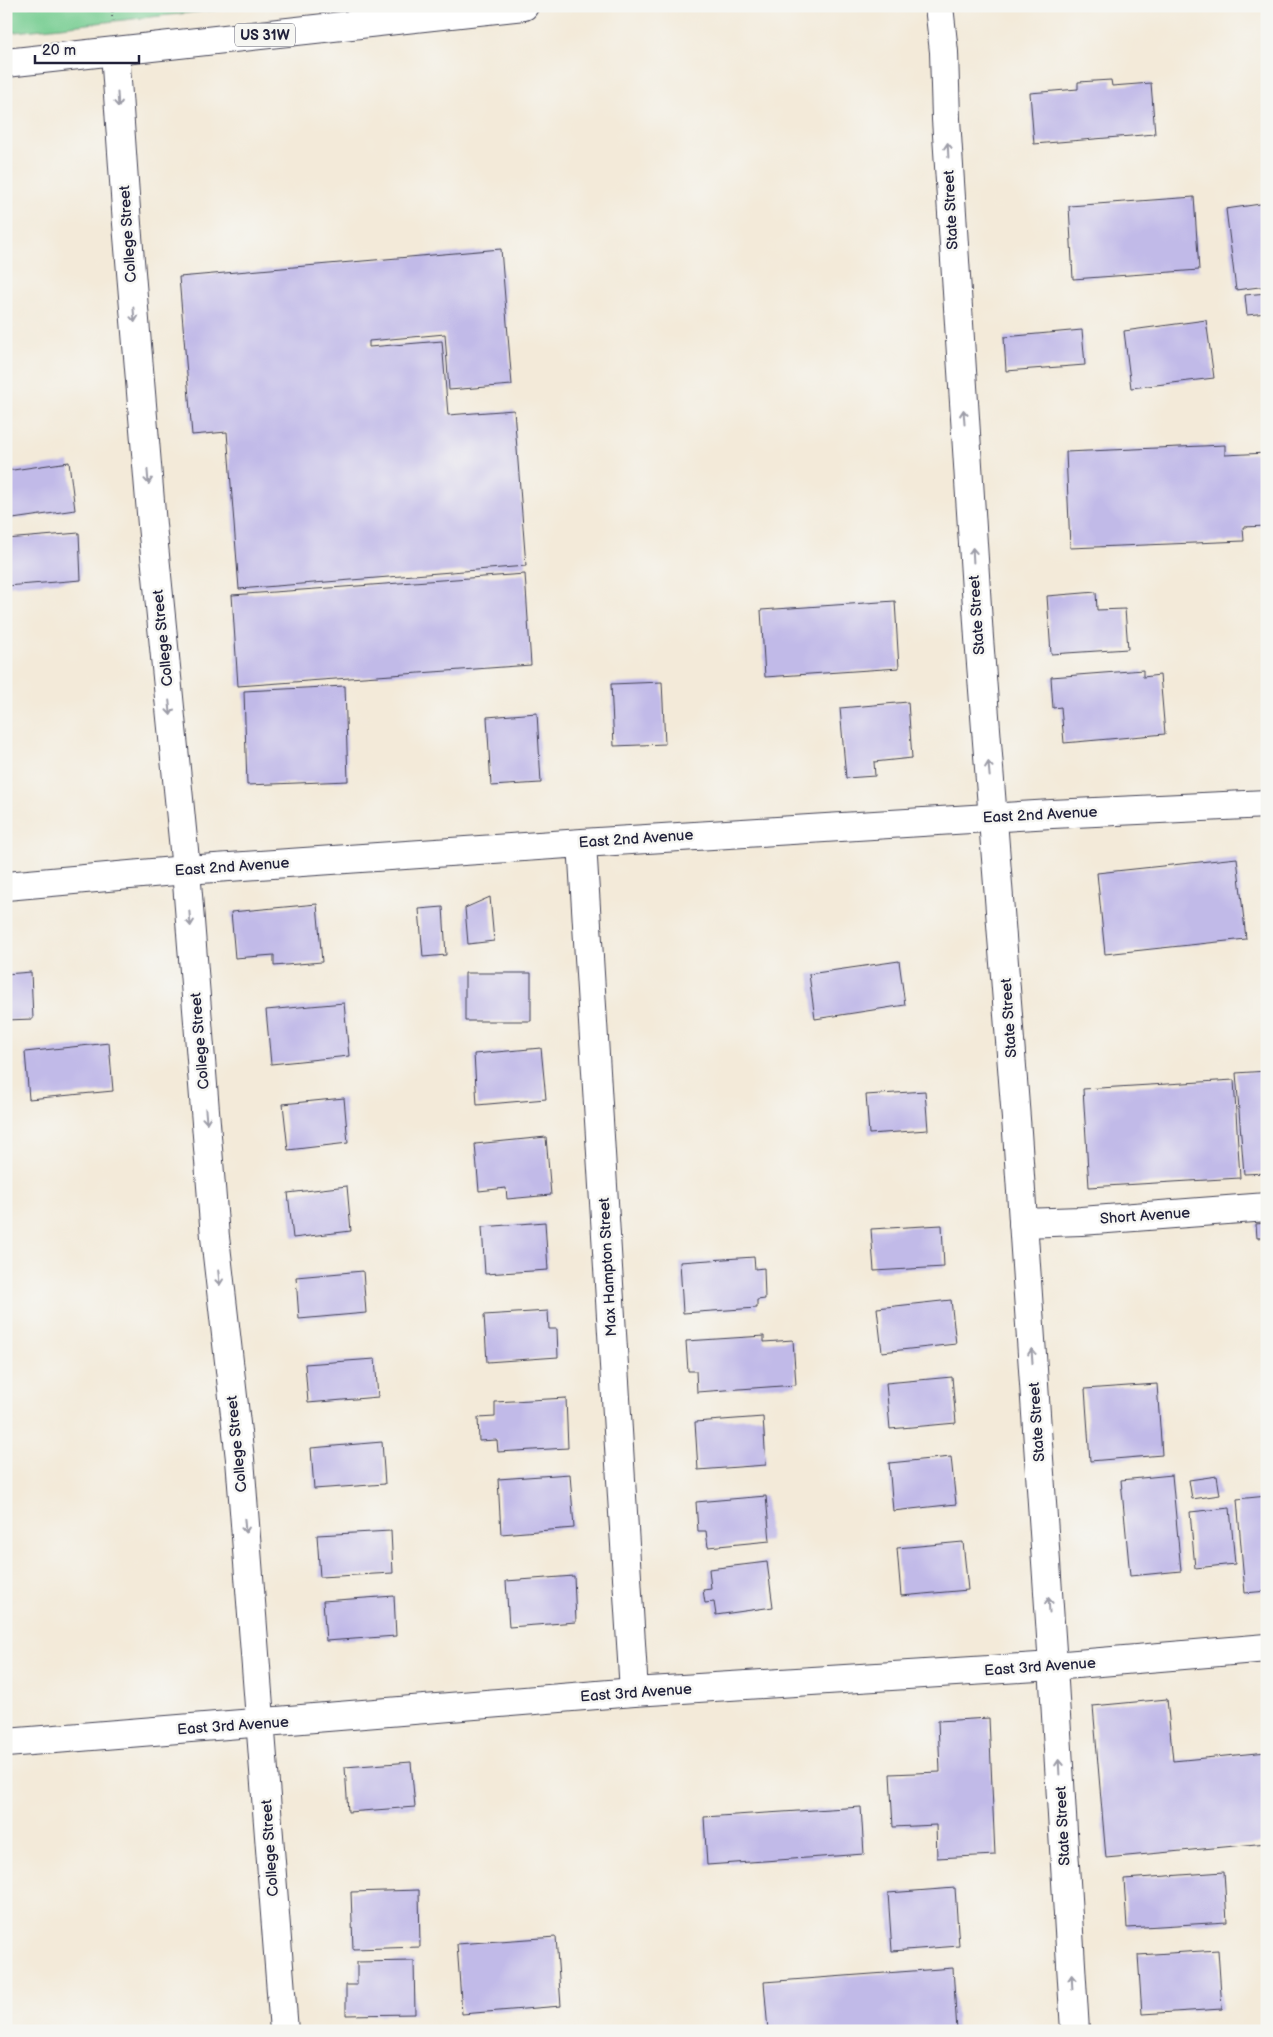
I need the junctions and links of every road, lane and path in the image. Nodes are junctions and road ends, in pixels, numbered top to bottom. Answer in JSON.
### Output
{"nodes":[{"id":1,"x":524,"y":6,"type":"edge"},
{"id":2,"x":939,"y":6,"type":"edge"},
{"id":3,"x":115,"y":52,"type":"junction"},
{"id":4,"x":6,"y":63,"type":"edge"},
{"id":5,"x":1267,"y":804,"type":"edge"},
{"id":6,"x":993,"y":818,"type":"junction"},
{"id":7,"x":582,"y":843,"type":"junction"},
{"id":8,"x":186,"y":870,"type":"junction"},
{"id":9,"x":6,"y":886,"type":"edge"},
{"id":10,"x":1267,"y":1207,"type":"edge"},
{"id":11,"x":1023,"y":1223,"type":"junction"},
{"id":12,"x":1267,"y":1648,"type":"edge"},
{"id":13,"x":1053,"y":1666,"type":"junction"},
{"id":14,"x":634,"y":1692,"type":"junction"},
{"id":15,"x":261,"y":1724,"type":"junction"},
{"id":16,"x":6,"y":1743,"type":"edge"},
{"id":17,"x":284,"y":2031,"type":"edge"},
{"id":18,"x":1075,"y":2031,"type":"edge"}],
"edges":[{"from":1,"to":3,"type":"street","number":"US 31W"},
{"from":6,"to":2,"type":"street","name":"State Street","one_way":true},
{"from":3,"to":4,"type":"street","number":"US 31W"},
{"from":3,"to":8,"type":"street","name":"College Street","one_way":true},
{"from":5,"to":6,"type":"street","name":"East 2nd Avenue"},
{"from":6,"to":7,"type":"street","name":"East 2nd Avenue"},
{"from":6,"to":11,"type":"street","name":"State Street"},
{"from":7,"to":8,"type":"street","name":"East 2nd Avenue"},
{"from":7,"to":14,"type":"street","name":"Max Hampton Street"},
{"from":8,"to":9,"type":"street","name":"East 2nd Avenue"},
{"from":8,"to":15,"type":"street","name":"College Street","one_way":true},
{"from":10,"to":11,"type":"street","name":"Short Avenue"},
{"from":13,"to":11,"type":"street","name":"State Street","one_way":true},
{"from":12,"to":13,"type":"street","name":"East 3rd Avenue"},
{"from":13,"to":14,"type":"street","name":"East 3rd Avenue"},
{"from":18,"to":13,"type":"street","name":"State Street","one_way":true},
{"from":14,"to":15,"type":"street","name":"East 3rd Avenue"},
{"from":15,"to":16,"type":"street","name":"East 3rd Avenue"},
{"from":15,"to":17,"type":"street","name":"College Street"}]}
